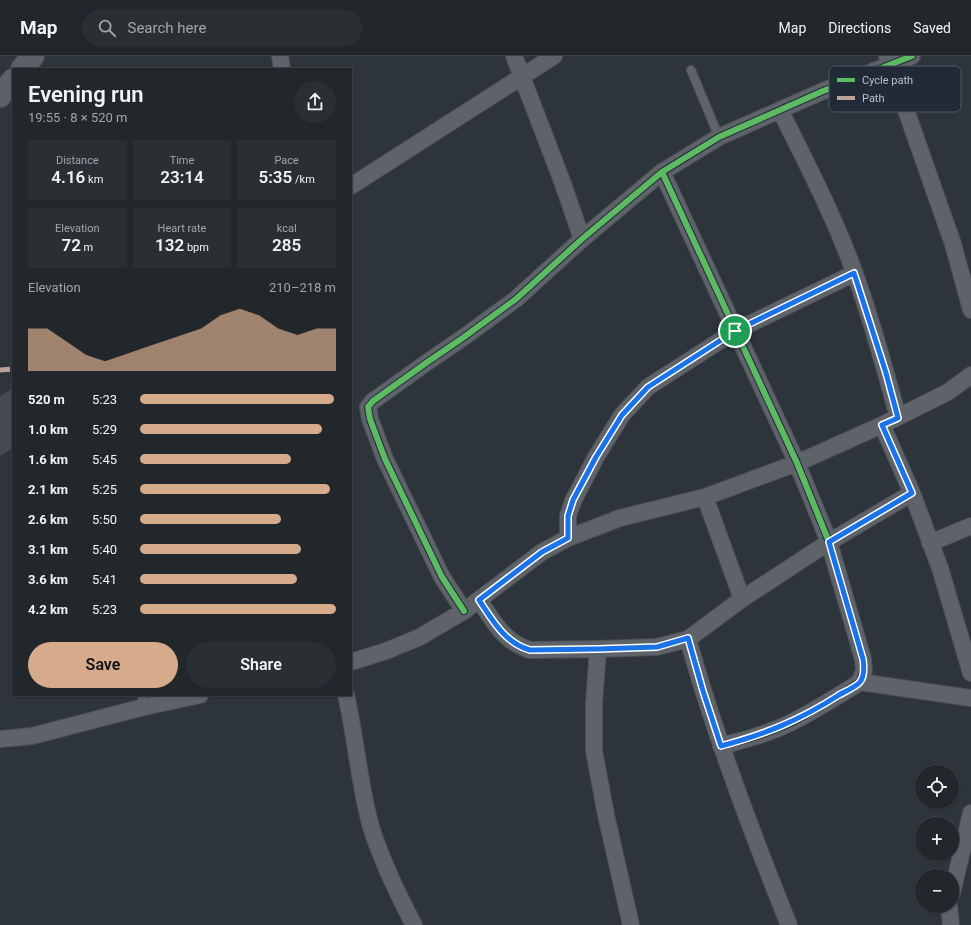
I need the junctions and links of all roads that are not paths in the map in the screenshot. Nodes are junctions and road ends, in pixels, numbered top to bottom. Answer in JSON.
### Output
{"nodes":[{"id":1,"x":33,"y":56,"type":"edge"},
{"id":2,"x":280,"y":56,"type":"edge"},
{"id":3,"x":514,"y":56,"type":"edge"},
{"id":4,"x":554,"y":56,"type":"edge"},
{"id":5,"x":912,"y":56,"type":"edge"},
{"id":6,"x":889,"y":60,"type":"edge"},
{"id":7,"x":876,"y":66,"type":"edge"},
{"id":8,"x":23,"y":68,"type":"edge"},
{"id":9,"x":282,"y":68,"type":"edge"},
{"id":10,"x":691,"y":70,"type":"dead end"},
{"id":11,"x":522,"y":77,"type":"junction"},
{"id":12,"x":12,"y":81,"type":"edge"},
{"id":13,"x":829,"y":88,"type":"edge"},
{"id":14,"x":0,"y":96,"type":"edge"},
{"id":15,"x":780,"y":110,"type":"junction"},
{"id":16,"x":907,"y":112,"type":"edge"},
{"id":17,"x":719,"y":137,"type":"junction"},
{"id":18,"x":662,"y":172,"type":"junction"},
{"id":19,"x":352,"y":185,"type":"edge"},
{"id":20,"x":582,"y":239,"type":"junction"},
{"id":21,"x":854,"y":273,"type":"junction"},
{"id":22,"x":971,"y":310,"type":"edge"},
{"id":23,"x":735,"y":331,"type":"junction"},
{"id":24,"x":971,"y":375,"type":"edge"},
{"id":25,"x":898,"y":418,"type":"junction"},
{"id":26,"x":882,"y":425,"type":"junction"},
{"id":27,"x":797,"y":463,"type":"junction"},
{"id":28,"x":912,"y":493,"type":"junction"},
{"id":29,"x":705,"y":497,"type":"junction"},
{"id":30,"x":971,"y":526,"type":"edge"},
{"id":31,"x":568,"y":538,"type":"junction"},
{"id":32,"x":829,"y":542,"type":"junction"},
{"id":33,"x":930,"y":543,"type":"junction"},
{"id":34,"x":742,"y":599,"type":"junction"},
{"id":35,"x":479,"y":600,"type":"junction"},
{"id":36,"x":464,"y":611,"type":"junction"},
{"id":37,"x":688,"y":638,"type":"junction"},
{"id":38,"x":598,"y":649,"type":"junction"},
{"id":39,"x":352,"y":662,"type":"edge"},
{"id":40,"x":971,"y":673,"type":"edge"},
{"id":41,"x":860,"y":682,"type":"junction"},
{"id":42,"x":190,"y":696,"type":"edge"},
{"id":43,"x":346,"y":696,"type":"edge"},
{"id":44,"x":971,"y":698,"type":"edge"},
{"id":45,"x":143,"y":701,"type":"edge"},
{"id":46,"x":0,"y":739,"type":"edge"},
{"id":47,"x":721,"y":746,"type":"junction"},
{"id":48,"x":971,"y":813,"type":"edge"},
{"id":49,"x":958,"y":869,"type":"edge"},
{"id":50,"x":950,"y":913,"type":"edge"},
{"id":51,"x":414,"y":925,"type":"edge"},
{"id":52,"x":631,"y":925,"type":"edge"},
{"id":53,"x":789,"y":925,"type":"edge"},
{"id":54,"x":951,"y":925,"type":"edge"}],
"edges":[{"from":1,"to":8,"type":"street"},
{"from":2,"to":9,"type":"street"},
{"from":3,"to":11,"type":"street"},
{"from":4,"to":11,"type":"street"},
{"from":5,"to":6,"type":"street"},
{"from":6,"to":7,"type":"street"},
{"from":10,"to":17,"type":"lane"},
{"from":11,"to":19,"type":"street"},
{"from":11,"to":20,"type":"street"},
{"from":12,"to":14,"type":"street"},
{"from":13,"to":15,"type":"street"},
{"from":15,"to":17,"type":"street"},
{"from":15,"to":21,"type":"street"},
{"from":16,"to":22,"type":"street"},
{"from":17,"to":18,"type":"street"},
{"from":18,"to":20,"type":"street"},
{"from":18,"to":23,"type":"street"},
{"from":20,"to":36,"type":"street"},
{"from":21,"to":23,"type":"street"},
{"from":21,"to":25,"type":"street"},
{"from":23,"to":27,"type":"street"},
{"from":23,"to":31,"type":"street"},
{"from":24,"to":25,"type":"street"},
{"from":25,"to":26,"type":"street"},
{"from":26,"to":27,"type":"street"},
{"from":26,"to":28,"type":"street"},
{"from":27,"to":29,"type":"street"},
{"from":27,"to":32,"type":"street"},
{"from":28,"to":32,"type":"street"},
{"from":28,"to":33,"type":"street"},
{"from":29,"to":31,"type":"street"},
{"from":29,"to":34,"type":"street"},
{"from":30,"to":33,"type":"street"},
{"from":31,"to":35,"type":"street"},
{"from":32,"to":34,"type":"street"},
{"from":32,"to":41,"type":"street"},
{"from":33,"to":40,"type":"street"},
{"from":34,"to":37,"type":"street"},
{"from":35,"to":36,"type":"street"},
{"from":35,"to":38,"type":"street"},
{"from":36,"to":39,"type":"street"},
{"from":37,"to":38,"type":"street"},
{"from":37,"to":47,"type":"street"},
{"from":38,"to":52,"type":"street"},
{"from":41,"to":44,"type":"street"},
{"from":41,"to":47,"type":"street"},
{"from":42,"to":45,"type":"street"},
{"from":43,"to":51,"type":"street"},
{"from":45,"to":46,"type":"street"},
{"from":47,"to":53,"type":"street"},
{"from":48,"to":49,"type":"street"},
{"from":50,"to":54,"type":"street"}]}
